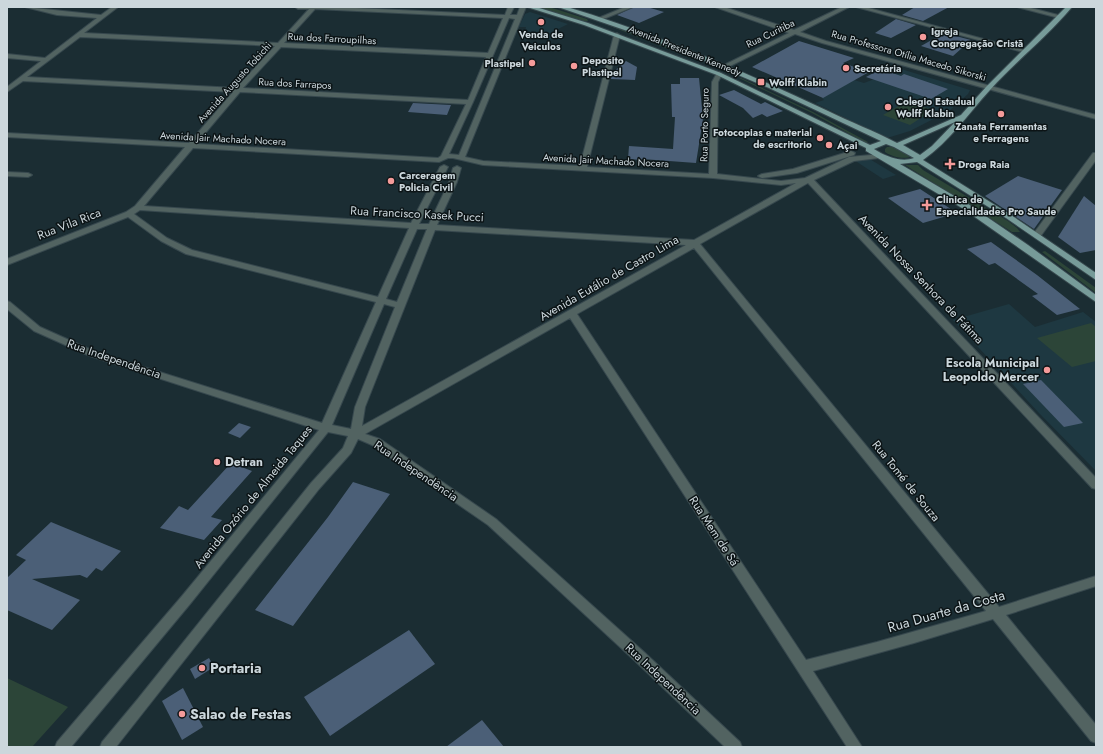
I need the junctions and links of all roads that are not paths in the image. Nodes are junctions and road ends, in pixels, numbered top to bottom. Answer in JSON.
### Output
{"nodes":[{"id":1,"x":28,"y":7,"type":"edge"},
{"id":2,"x":114,"y":7,"type":"edge"},
{"id":3,"x":298,"y":7,"type":"edge"},
{"id":4,"x":314,"y":7,"type":"edge"},
{"id":5,"x":510,"y":7,"type":"edge"},
{"id":6,"x":523,"y":7,"type":"edge"},
{"id":7,"x":530,"y":7,"type":"edge"},
{"id":8,"x":561,"y":7,"type":"edge"},
{"id":9,"x":630,"y":7,"type":"edge"},
{"id":10,"x":718,"y":7,"type":"edge"},
{"id":11,"x":846,"y":7,"type":"edge"},
{"id":12,"x":859,"y":7,"type":"edge"},
{"id":13,"x":1020,"y":7,"type":"edge"},
{"id":14,"x":1069,"y":7,"type":"edge"},
{"id":15,"x":1059,"y":16,"type":"junction"},
{"id":16,"x":101,"y":17,"type":"junction"},
{"id":17,"x":506,"y":17,"type":"junction"},
{"id":18,"x":519,"y":17,"type":"junction"},
{"id":19,"x":599,"y":19,"type":"junction"},
{"id":20,"x":795,"y":32,"type":"junction"},
{"id":21,"x":79,"y":35,"type":"junction"},
{"id":22,"x":617,"y":35,"type":"junction"},
{"id":23,"x":280,"y":46,"type":"junction"},
{"id":24,"x":1025,"y":51,"type":"junction"},
{"id":25,"x":489,"y":55,"type":"junction"},
{"id":26,"x":7,"y":56,"type":"edge"},
{"id":27,"x":47,"y":60,"type":"junction"},
{"id":28,"x":724,"y":66,"type":"junction"},
{"id":29,"x":719,"y":74,"type":"junction"},
{"id":30,"x":22,"y":79,"type":"junction"},
{"id":31,"x":988,"y":88,"type":"junction"},
{"id":32,"x":7,"y":90,"type":"edge"},
{"id":33,"x":238,"y":90,"type":"junction"},
{"id":34,"x":470,"y":102,"type":"junction"},
{"id":35,"x":963,"y":116,"type":"junction"},
{"id":36,"x":1096,"y":116,"type":"edge"},
{"id":37,"x":7,"y":135,"type":"edge"},
{"id":38,"x":894,"y":144,"type":"junction"},
{"id":39,"x":189,"y":146,"type":"junction"},
{"id":40,"x":869,"y":148,"type":"junction"},
{"id":41,"x":882,"y":157,"type":"junction"},
{"id":42,"x":919,"y":159,"type":"junction"},
{"id":43,"x":1095,"y":159,"type":"edge"},
{"id":44,"x":442,"y":161,"type":"junction"},
{"id":45,"x":461,"y":163,"type":"junction"},
{"id":46,"x":583,"y":169,"type":"junction"},
{"id":47,"x":7,"y":174,"type":"edge"},
{"id":48,"x":28,"y":175,"type":"dead end"},
{"id":49,"x":713,"y":176,"type":"junction"},
{"id":50,"x":728,"y":178,"type":"junction"},
{"id":51,"x":810,"y":179,"type":"junction"},
{"id":52,"x":138,"y":208,"type":"junction"},
{"id":53,"x":129,"y":214,"type":"junction"},
{"id":54,"x":414,"y":226,"type":"junction"},
{"id":55,"x":432,"y":227,"type":"junction"},
{"id":56,"x":1037,"y":235,"type":"junction"},
{"id":57,"x":695,"y":243,"type":"junction"},
{"id":58,"x":7,"y":262,"type":"edge"},
{"id":59,"x":1096,"y":277,"type":"edge"},
{"id":60,"x":1096,"y":299,"type":"edge"},
{"id":61,"x":382,"y":301,"type":"junction"},
{"id":62,"x":7,"y":304,"type":"edge"},
{"id":63,"x":401,"y":306,"type":"junction"},
{"id":64,"x":572,"y":314,"type":"junction"},
{"id":65,"x":326,"y":428,"type":"junction"},
{"id":66,"x":355,"y":434,"type":"junction"},
{"id":67,"x":1096,"y":485,"type":"edge"},
{"id":68,"x":1096,"y":581,"type":"edge"},
{"id":69,"x":997,"y":614,"type":"junction"},
{"id":70,"x":803,"y":667,"type":"junction"},
{"id":71,"x":1096,"y":736,"type":"edge"},
{"id":72,"x":62,"y":747,"type":"edge"},
{"id":73,"x":107,"y":747,"type":"edge"},
{"id":74,"x":735,"y":747,"type":"edge"},
{"id":75,"x":855,"y":747,"type":"edge"}],
"edges":[{"from":1,"to":16,"type":"street"},
{"from":2,"to":16,"type":"street"},
{"from":3,"to":4,"type":"street"},
{"from":4,"to":17,"type":"street"},
{"from":4,"to":23,"type":"street","name":"Avenida Augusto Tobichi"},
{"from":5,"to":17,"type":"street","name":"Avenida Ozório de Almeida Taques"},
{"from":6,"to":18,"type":"street"},
{"from":7,"to":22,"type":"main road","name":"Avenida Presidente Kennedy"},
{"from":8,"to":19,"type":"main road","name":"Avenida Presidente Kennedy"},
{"from":9,"to":19,"type":"street"},
{"from":10,"to":20,"type":"street","name":"Rua Professora Otília Macedo Sikorski"},
{"from":11,"to":20,"type":"street","name":"Rua Curitiba"},
{"from":12,"to":24,"type":"street"},
{"from":13,"to":15,"type":"street"},
{"from":14,"to":15,"type":"main road"},
{"from":15,"to":24,"type":"main road"},
{"from":16,"to":21,"type":"street"},
{"from":17,"to":18,"type":"street"},
{"from":17,"to":25,"type":"street","name":"Avenida Ozório de Almeida Taques"},
{"from":18,"to":45,"type":"street"},
{"from":19,"to":28,"type":"main road","name":"Avenida Presidente Kennedy"},
{"from":20,"to":28,"type":"street","name":"Rua Curitiba"},
{"from":20,"to":31,"type":"street","name":"Rua Professora Otília Macedo Sikorski"},
{"from":21,"to":23,"type":"street","name":"Rua dos Farroupilhas"},
{"from":21,"to":27,"type":"street"},
{"from":22,"to":29,"type":"main road","name":"Avenida Presidente Kennedy"},
{"from":22,"to":46,"type":"street"},
{"from":23,"to":25,"type":"street","name":"Rua dos Farroupilhas"},
{"from":23,"to":33,"type":"street","name":"Avenida Augusto Tobichi"},
{"from":24,"to":31,"type":"main road"},
{"from":25,"to":34,"type":"street","name":"Avenida Ozório de Almeida Taques"},
{"from":26,"to":27,"type":"street"},
{"from":27,"to":30,"type":"street"},
{"from":28,"to":38,"type":"main road","name":"Avenida Presidente Kennedy"},
{"from":29,"to":40,"type":"main road","name":"Avenida Presidente Kennedy"},
{"from":29,"to":49,"type":"street","name":"Rua Porto Seguro"},
{"from":30,"to":32,"type":"street"},
{"from":30,"to":33,"type":"street","name":"Rua dos Farrapos"},
{"from":31,"to":35,"type":"main road"},
{"from":31,"to":36,"type":"street","name":"Rua Professora Otília Macedo Sikorski"},
{"from":33,"to":34,"type":"street","name":"Rua dos Farrapos"},
{"from":33,"to":39,"type":"street","name":"Avenida Augusto Tobichi"},
{"from":34,"to":44,"type":"street","name":"Avenida Ozório de Almeida Taques"},
{"from":35,"to":38,"type":"main road"},
{"from":35,"to":42,"type":"main road"},
{"from":37,"to":39,"type":"street","name":"Avenida Jair Machado Nocera"},
{"from":38,"to":40,"type":"main road"},
{"from":38,"to":42,"type":"main road","name":"Avenida Presidente Kennedy"},
{"from":39,"to":44,"type":"street","name":"Avenida Jair Machado Nocera"},
{"from":39,"to":52,"type":"street","name":"Avenida Augusto Tobichi"},
{"from":40,"to":41,"type":"main road","name":"Avenida Presidente Kennedy"},
{"from":40,"to":50,"type":"street","name":"Avenida Jair Machado Nocera"},
{"from":41,"to":42,"type":"main road"},
{"from":41,"to":51,"type":"street","name":"Avenida Eutálio de Castro Lima"},
{"from":41,"to":60,"type":"main road"},
{"from":42,"to":56,"type":"main road"},
{"from":43,"to":56,"type":"street"},
{"from":44,"to":45,"type":"street"},
{"from":44,"to":45,"type":"street"},
{"from":44,"to":54,"type":"street","name":"Avenida Ozório de Almeida Taques"},
{"from":45,"to":46,"type":"street","name":"Avenida Jair Machado Nocera"},
{"from":45,"to":55,"type":"street"},
{"from":46,"to":49,"type":"street","name":"Avenida Jair Machado Nocera"},
{"from":47,"to":48,"type":"street"},
{"from":49,"to":50,"type":"street","name":"Avenida Jair Machado Nocera"},
{"from":50,"to":51,"type":"street","name":"Avenida Jair Machado Nocera"},
{"from":51,"to":57,"type":"street","name":"Avenida Eutálio de Castro Lima"},
{"from":51,"to":67,"type":"street","name":"Avenida Nossa Senhora de Fátima"},
{"from":52,"to":53,"type":"street","name":"Rua Vila Rica"},
{"from":52,"to":54,"type":"street","name":"Rua Francisco Kasek Pucci"},
{"from":53,"to":58,"type":"street","name":"Rua Vila Rica"},
{"from":53,"to":61,"type":"street"},
{"from":54,"to":55,"type":"street","name":"Rua Francisco Kasek Pucci"},
{"from":54,"to":61,"type":"street","name":"Avenida Ozório de Almeida Taques"},
{"from":55,"to":57,"type":"street","name":"Rua Francisco Kasek Pucci"},
{"from":55,"to":63,"type":"street"},
{"from":56,"to":59,"type":"main road"},
{"from":57,"to":64,"type":"street","name":"Avenida Eutálio de Castro Lima"},
{"from":57,"to":69,"type":"street","name":"Rua Tomé de Souza"},
{"from":61,"to":63,"type":"street"},
{"from":61,"to":65,"type":"street","name":"Avenida Ozório de Almeida Taques"},
{"from":62,"to":65,"type":"street","name":"Rua Independência"},
{"from":63,"to":66,"type":"street"},
{"from":64,"to":66,"type":"street","name":"Avenida Eutálio de Castro Lima"},
{"from":64,"to":70,"type":"street","name":"Rua Mem de Sá"},
{"from":65,"to":66,"type":"street","name":"Rua Independência"},
{"from":65,"to":72,"type":"street","name":"Avenida Ozório de Almeida Taques"},
{"from":66,"to":73,"type":"street"},
{"from":66,"to":74,"type":"street","name":"Rua Independência"},
{"from":68,"to":69,"type":"street","name":"Rua Duarte da Costa"},
{"from":69,"to":70,"type":"street","name":"Rua Duarte da Costa"},
{"from":69,"to":71,"type":"street","name":"Rua Tomé de Souza"},
{"from":70,"to":75,"type":"street","name":"Rua Mem de Sá"}]}
